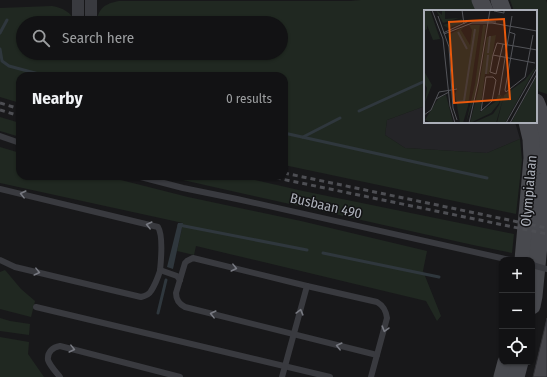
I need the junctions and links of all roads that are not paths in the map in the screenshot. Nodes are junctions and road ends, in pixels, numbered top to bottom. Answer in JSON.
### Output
{"nodes":[{"id":1,"x":78,"y":0,"type":"edge"},
{"id":2,"x":91,"y":0,"type":"edge"},
{"id":3,"x":480,"y":0,"type":"edge"},
{"id":4,"x":498,"y":0,"type":"edge"},
{"id":5,"x":484,"y":10,"type":"edge"},
{"id":6,"x":503,"y":10,"type":"edge"},
{"id":7,"x":78,"y":16,"type":"edge"},
{"id":8,"x":91,"y":16,"type":"edge"},
{"id":9,"x":539,"y":103,"type":"edge"},
{"id":10,"x":527,"y":123,"type":"edge"},
{"id":11,"x":0,"y":136,"type":"edge"},
{"id":12,"x":16,"y":142,"type":"edge"},
{"id":13,"x":547,"y":156,"type":"edge"},
{"id":14,"x":152,"y":180,"type":"edge"},
{"id":15,"x":0,"y":189,"type":"edge"},
{"id":16,"x":523,"y":257,"type":"edge"},
{"id":17,"x":499,"y":258,"type":"edge"},
{"id":18,"x":0,"y":260,"type":"edge"},
{"id":19,"x":535,"y":266,"type":"edge"},
{"id":20,"x":547,"y":269,"type":"edge"},
{"id":21,"x":160,"y":270,"type":"junction"},
{"id":22,"x":180,"y":280,"type":"junction"},
{"id":23,"x":307,"y":286,"type":"junction"},
{"id":24,"x":534,"y":293,"type":"edge"},
{"id":25,"x":36,"y":307,"type":"dead end"},
{"id":26,"x":294,"y":334,"type":"junction"},
{"id":27,"x":377,"y":355,"type":"junction"},
{"id":28,"x":505,"y":365,"type":"edge"},
{"id":29,"x":519,"y":365,"type":"edge"},
{"id":30,"x":285,"y":366,"type":"junction"},
{"id":31,"x":60,"y":377,"type":"edge"},
{"id":32,"x":180,"y":377,"type":"edge"},
{"id":33,"x":282,"y":377,"type":"edge"},
{"id":34,"x":330,"y":377,"type":"edge"},
{"id":35,"x":371,"y":377,"type":"edge"},
{"id":36,"x":502,"y":377,"type":"edge"},
{"id":37,"x":516,"y":377,"type":"edge"}],
"edges":[{"from":1,"to":7,"type":"street"},
{"from":2,"to":8,"type":"street"},
{"from":3,"to":5,"type":"street"},
{"from":4,"to":6,"type":"street"},
{"from":9,"to":13,"type":"street","name":"Olympialaan"},
{"from":10,"to":16,"type":"street","name":"Olympialaan"},
{"from":11,"to":12,"type":"lane"},
{"from":13,"to":24,"type":"street","name":"Olympialaan"},
{"from":14,"to":17,"type":"lane","name":"Busbaan 490"},
{"from":21,"to":15,"type":"lane","one_way":true},
{"from":18,"to":21,"type":"lane","one_way":true},
{"from":19,"to":20,"type":"lane","bridge":true},
{"from":21,"to":22,"type":"lane"},
{"from":22,"to":23,"type":"lane","one_way":true},
{"from":26,"to":22,"type":"lane","one_way":true},
{"from":26,"to":23,"type":"lane","one_way":true},
{"from":23,"to":27,"type":"lane","one_way":true},
{"from":25,"to":30,"type":"lane"},
{"from":27,"to":26,"type":"lane","one_way":true},
{"from":26,"to":30,"type":"lane"},
{"from":27,"to":35,"type":"lane"},
{"from":28,"to":36,"type":"street"},
{"from":29,"to":37,"type":"street"},
{"from":30,"to":33,"type":"lane"},
{"from":30,"to":34,"type":"lane"},
{"from":31,"to":32,"type":"lane","one_way":true}]}
